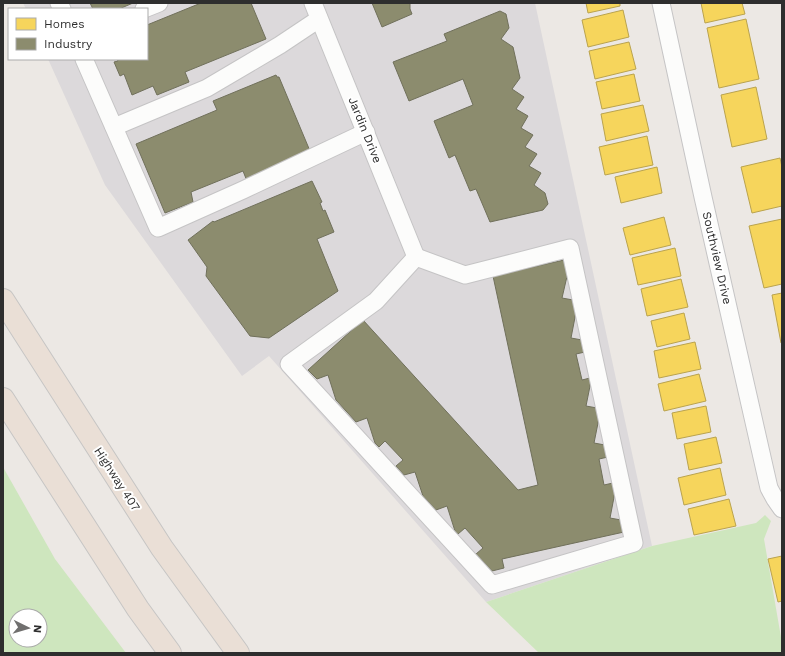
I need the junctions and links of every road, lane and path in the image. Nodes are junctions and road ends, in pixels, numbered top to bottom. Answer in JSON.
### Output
{"nodes":[{"id":1,"x":159,"y":3,"type":"edge"},
{"id":2,"x":313,"y":3,"type":"edge"},
{"id":3,"x":661,"y":3,"type":"edge"},
{"id":4,"x":146,"y":8,"type":"edge"},
{"id":5,"x":319,"y":19,"type":"junction"},
{"id":6,"x":84,"y":60,"type":"edge"},
{"id":7,"x":114,"y":127,"type":"junction"},
{"id":8,"x":366,"y":132,"type":"junction"},
{"id":9,"x":416,"y":257,"type":"junction"},
{"id":10,"x":3,"y":300,"type":"edge"},
{"id":11,"x":3,"y":399,"type":"edge"},
{"id":12,"x":782,"y":509,"type":"edge"},
{"id":13,"x":170,"y":653,"type":"edge"},
{"id":14,"x":238,"y":653,"type":"edge"}],
"edges":[{"from":1,"to":4,"type":"street"},
{"from":2,"to":5,"type":"street","name":"Jardin Drive"},
{"from":3,"to":12,"type":"street","name":"Southview Drive"},
{"from":5,"to":7,"type":"street"},
{"from":5,"to":8,"type":"street","name":"Jardin Drive"},
{"from":6,"to":7,"type":"street"},
{"from":7,"to":8,"type":"street"},
{"from":8,"to":9,"type":"street","name":"Jardin Drive"},
{"from":9,"to":9,"type":"street"},
{"from":10,"to":14,"type":"highway","name":"Highway 407"},
{"from":11,"to":13,"type":"highway"}]}
